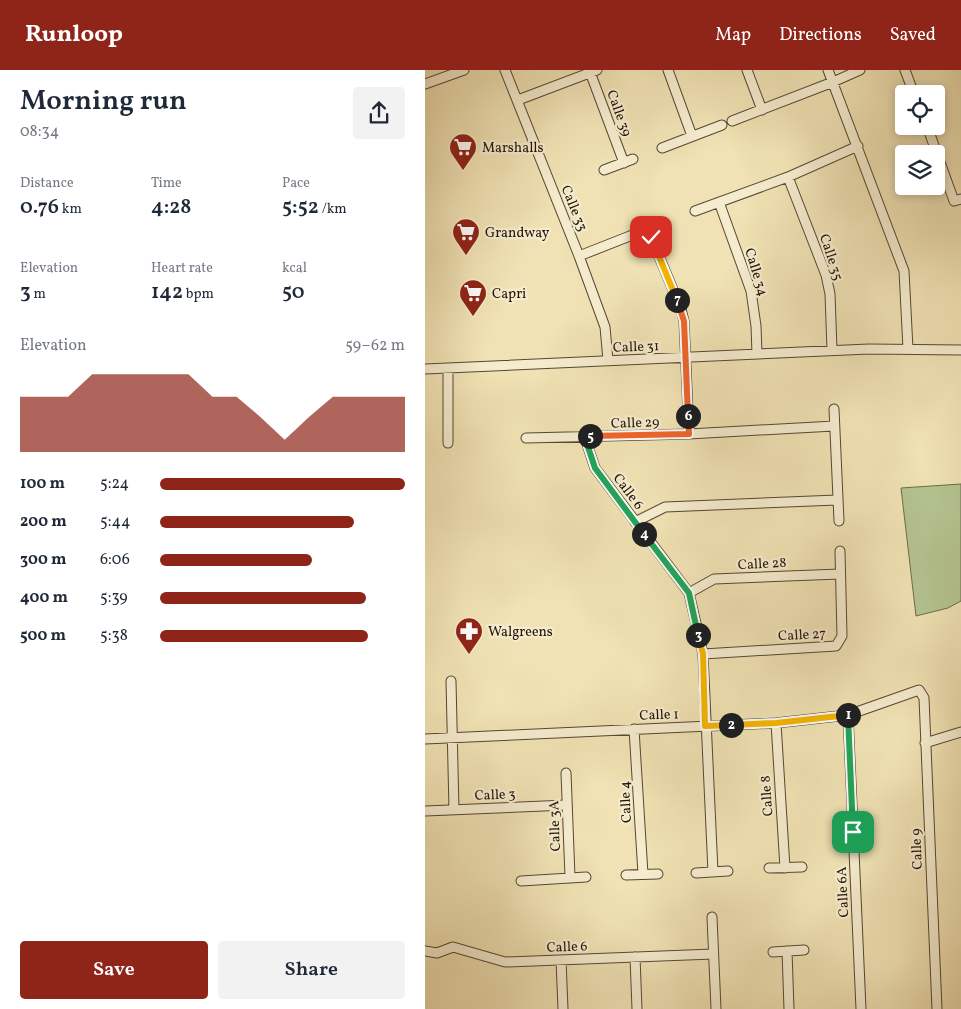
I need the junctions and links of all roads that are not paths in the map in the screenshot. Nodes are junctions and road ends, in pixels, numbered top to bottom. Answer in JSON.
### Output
{"nodes":[{"id":1,"x":464,"y":70,"type":"edge"},
{"id":2,"x":505,"y":70,"type":"edge"},
{"id":3,"x":668,"y":70,"type":"edge"},
{"id":4,"x":747,"y":70,"type":"edge"},
{"id":5,"x":828,"y":70,"type":"edge"},
{"id":6,"x":860,"y":70,"type":"edge"},
{"id":7,"x":905,"y":70,"type":"edge"},
{"id":8,"x":594,"y":71,"type":"edge"},
{"id":9,"x":833,"y":82,"type":"junction"},
{"id":10,"x":425,"y":84,"type":"edge"},
{"id":11,"x":911,"y":85,"type":"edge"},
{"id":12,"x":518,"y":100,"type":"junction"},
{"id":13,"x":762,"y":110,"type":"junction"},
{"id":14,"x":732,"y":121,"type":"dead end"},
{"id":15,"x":722,"y":125,"type":"dead end"},
{"id":16,"x":930,"y":135,"type":"edge"},
{"id":17,"x":692,"y":136,"type":"junction"},
{"id":18,"x":858,"y":146,"type":"junction"},
{"id":19,"x":662,"y":148,"type":"dead end"},
{"id":20,"x":633,"y":159,"type":"dead end"},
{"id":21,"x":624,"y":163,"type":"junction"},
{"id":22,"x":604,"y":170,"type":"dead end"},
{"id":23,"x":788,"y":177,"type":"junction"},
{"id":24,"x":961,"y":199,"type":"edge"},
{"id":25,"x":719,"y":202,"type":"junction"},
{"id":26,"x":695,"y":211,"type":"dead end"},
{"id":27,"x":579,"y":256,"type":"junction"},
{"id":28,"x":909,"y":348,"type":"junction"},
{"id":29,"x":832,"y":350,"type":"junction"},
{"id":30,"x":961,"y":350,"type":"edge"},
{"id":31,"x":757,"y":354,"type":"junction"},
{"id":32,"x":685,"y":358,"type":"junction"},
{"id":33,"x":609,"y":360,"type":"junction"},
{"id":34,"x":448,"y":368,"type":"junction"},
{"id":35,"x":425,"y":369,"type":"edge"},
{"id":36,"x":834,"y":409,"type":"dead end"},
{"id":37,"x":834,"y":426,"type":"junction"},
{"id":38,"x":689,"y":434,"type":"junction"},
{"id":39,"x":588,"y":436,"type":"junction"},
{"id":40,"x":527,"y":438,"type":"dead end"},
{"id":41,"x":448,"y":443,"type":"dead end"},
{"id":42,"x":837,"y":500,"type":"junction"},
{"id":43,"x":839,"y":521,"type":"dead end"},
{"id":44,"x":635,"y":522,"type":"junction"},
{"id":45,"x":839,"y":551,"type":"dead end"},
{"id":46,"x":840,"y":574,"type":"junction"},
{"id":47,"x":689,"y":593,"type":"junction"},
{"id":48,"x":703,"y":654,"type":"junction"},
{"id":49,"x":451,"y":680,"type":"dead end"},
{"id":50,"x":919,"y":690,"type":"joint"},
{"id":51,"x":848,"y":715,"type":"junction"},
{"id":52,"x":776,"y":723,"type":"junction"},
{"id":53,"x":705,"y":726,"type":"junction"},
{"id":54,"x":634,"y":729,"type":"junction"},
{"id":55,"x":961,"y":732,"type":"edge"},
{"id":56,"x":452,"y":737,"type":"junction"},
{"id":57,"x":425,"y":739,"type":"edge"},
{"id":58,"x":925,"y":743,"type":"junction"},
{"id":59,"x":566,"y":773,"type":"dead end"},
{"id":60,"x":567,"y":805,"type":"junction"},
{"id":61,"x":454,"y":810,"type":"junction"},
{"id":62,"x":425,"y":811,"type":"edge"},
{"id":63,"x":802,"y":867,"type":"dead end"},
{"id":64,"x":769,"y":868,"type":"dead end"},
{"id":65,"x":785,"y":868,"type":"junction"},
{"id":66,"x":727,"y":871,"type":"dead end"},
{"id":67,"x":713,"y":872,"type":"junction"},
{"id":68,"x":696,"y":873,"type":"dead end"},
{"id":69,"x":643,"y":874,"type":"junction"},
{"id":70,"x":658,"y":874,"type":"dead end"},
{"id":71,"x":626,"y":875,"type":"dead end"},
{"id":72,"x":570,"y":877,"type":"junction"},
{"id":73,"x":586,"y":877,"type":"dead end"},
{"id":74,"x":521,"y":881,"type":"dead end"},
{"id":75,"x":712,"y":917,"type":"dead end"},
{"id":76,"x":804,"y":950,"type":"dead end"},
{"id":77,"x":425,"y":951,"type":"edge"},
{"id":78,"x":773,"y":952,"type":"dead end"},
{"id":79,"x":787,"y":952,"type":"junction"},
{"id":80,"x":713,"y":954,"type":"junction"},
{"id":81,"x":635,"y":957,"type":"junction"},
{"id":82,"x":561,"y":960,"type":"junction"},
{"id":83,"x":563,"y":1009,"type":"edge"},
{"id":84,"x":637,"y":1009,"type":"edge"},
{"id":85,"x":716,"y":1009,"type":"edge"},
{"id":86,"x":789,"y":1009,"type":"edge"},
{"id":87,"x":861,"y":1009,"type":"edge"},
{"id":88,"x":937,"y":1009,"type":"edge"}],
"edges":[{"from":1,"to":10,"type":"street"},
{"from":2,"to":12,"type":"street","name":"Calle 33"},
{"from":3,"to":17,"type":"street"},
{"from":4,"to":13,"type":"street"},
{"from":5,"to":9,"type":"street"},
{"from":6,"to":9,"type":"street"},
{"from":7,"to":11,"type":"street"},
{"from":8,"to":12,"type":"street"},
{"from":8,"to":21,"type":"street","name":"Calle 39"},
{"from":9,"to":13,"type":"street"},
{"from":9,"to":18,"type":"street"},
{"from":12,"to":27,"type":"street","name":"Calle 33"},
{"from":13,"to":14,"type":"street"},
{"from":15,"to":17,"type":"street"},
{"from":16,"to":24,"type":"street"},
{"from":17,"to":19,"type":"street"},
{"from":18,"to":23,"type":"street"},
{"from":18,"to":28,"type":"street"},
{"from":20,"to":21,"type":"street"},
{"from":21,"to":22,"type":"street"},
{"from":23,"to":25,"type":"street"},
{"from":23,"to":29,"type":"street","name":"Calle 35"},
{"from":25,"to":26,"type":"street"},
{"from":25,"to":31,"type":"street","name":"Calle 34"},
{"from":27,"to":32,"type":"street"},
{"from":27,"to":33,"type":"street","name":"Calle 33"},
{"from":28,"to":29,"type":"street","name":"Calle 31"},
{"from":28,"to":30,"type":"street","name":"Calle 31"},
{"from":29,"to":31,"type":"street","name":"Calle 31"},
{"from":31,"to":32,"type":"street","name":"Calle 31"},
{"from":32,"to":33,"type":"street","name":"Calle 31"},
{"from":32,"to":38,"type":"street"},
{"from":33,"to":34,"type":"street","name":"Calle 31"},
{"from":34,"to":35,"type":"street","name":"Calle 31"},
{"from":34,"to":41,"type":"street"},
{"from":36,"to":37,"type":"street"},
{"from":37,"to":38,"type":"street","name":"Calle 29"},
{"from":37,"to":42,"type":"street"},
{"from":38,"to":39,"type":"street","name":"Calle 29"},
{"from":39,"to":40,"type":"street","name":"Calle 29"},
{"from":39,"to":44,"type":"street","name":"Calle 6"},
{"from":42,"to":43,"type":"street"},
{"from":42,"to":44,"type":"street"},
{"from":44,"to":47,"type":"street","name":"Calle 6"},
{"from":45,"to":46,"type":"street","name":"Calle 27"},
{"from":46,"to":47,"type":"street","name":"Calle 28"},
{"from":46,"to":48,"type":"street","name":"Calle 27"},
{"from":47,"to":48,"type":"street","name":"Calle 6"},
{"from":48,"to":53,"type":"street","name":"Calle 6"},
{"from":49,"to":56,"type":"street"},
{"from":50,"to":51,"type":"street","name":"Calle 1"},
{"from":50,"to":58,"type":"street","name":"Calle 9"},
{"from":51,"to":52,"type":"street","name":"Calle 1"},
{"from":51,"to":87,"type":"street","name":"Calle 6A"},
{"from":52,"to":53,"type":"street","name":"Calle 1"},
{"from":52,"to":65,"type":"street","name":"Calle 8"},
{"from":53,"to":54,"type":"street","name":"Calle 1"},
{"from":53,"to":67,"type":"street"},
{"from":54,"to":56,"type":"street","name":"Calle 1"},
{"from":54,"to":69,"type":"street","name":"Calle 4"},
{"from":55,"to":58,"type":"street"},
{"from":56,"to":57,"type":"street","name":"Calle 1"},
{"from":56,"to":61,"type":"street"},
{"from":58,"to":88,"type":"street","name":"Calle 9"},
{"from":59,"to":60,"type":"street","name":"Calle 3A"},
{"from":60,"to":61,"type":"street","name":"Calle 3"},
{"from":60,"to":72,"type":"street","name":"Calle 3A"},
{"from":61,"to":62,"type":"street","name":"Calle 3"},
{"from":63,"to":65,"type":"street"},
{"from":64,"to":65,"type":"street"},
{"from":66,"to":67,"type":"street"},
{"from":67,"to":68,"type":"street"},
{"from":69,"to":70,"type":"street"},
{"from":69,"to":71,"type":"street"},
{"from":72,"to":73,"type":"street"},
{"from":72,"to":74,"type":"street"},
{"from":75,"to":80,"type":"street"},
{"from":76,"to":79,"type":"street"},
{"from":77,"to":82,"type":"street","name":"Calle 6"},
{"from":78,"to":79,"type":"street"},
{"from":79,"to":86,"type":"street"},
{"from":80,"to":81,"type":"street","name":"Calle 6"},
{"from":80,"to":85,"type":"street"},
{"from":81,"to":82,"type":"street","name":"Calle 6"},
{"from":81,"to":84,"type":"street"},
{"from":82,"to":83,"type":"street"}]}
